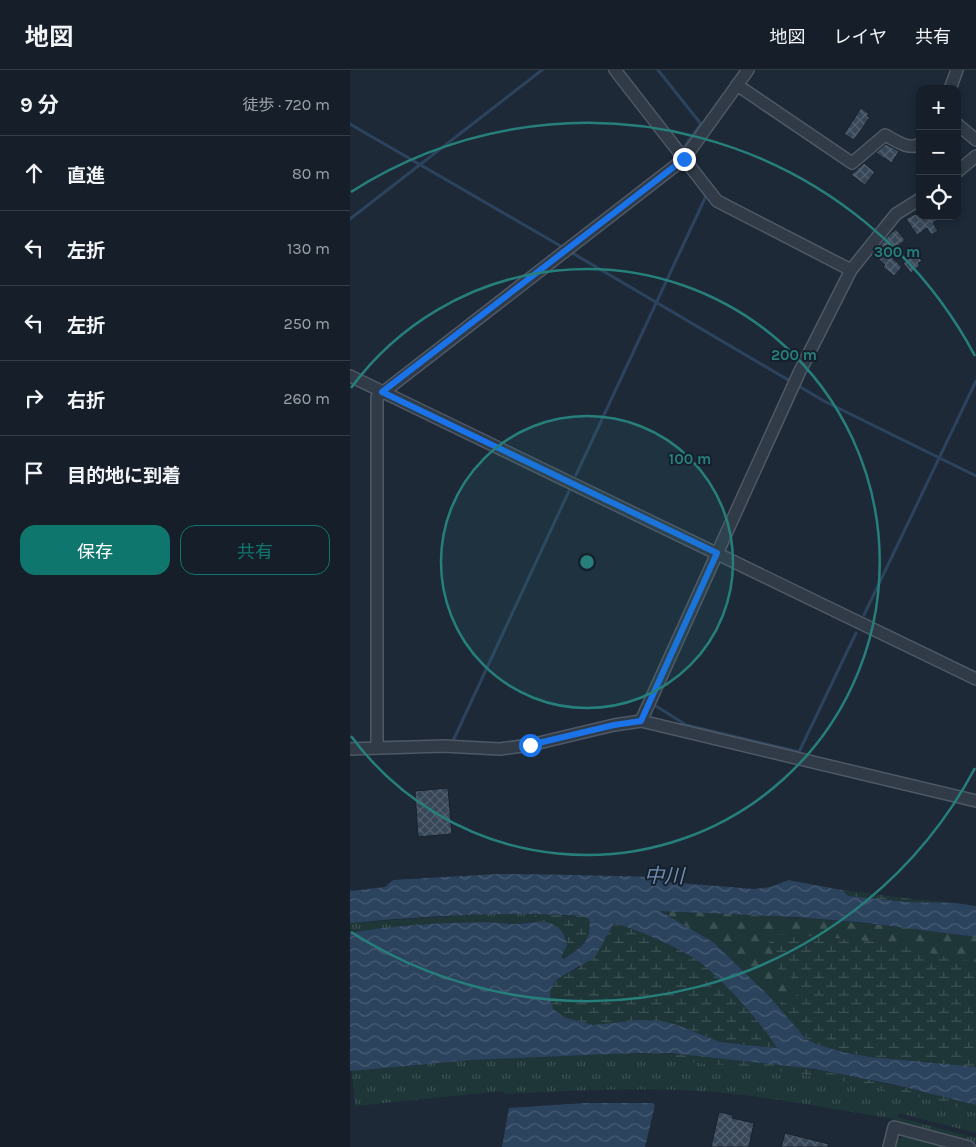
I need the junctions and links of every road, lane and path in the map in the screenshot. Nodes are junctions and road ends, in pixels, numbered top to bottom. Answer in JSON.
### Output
{"nodes":[{"id":1,"x":615,"y":70,"type":"edge"},
{"id":2,"x":748,"y":70,"type":"edge"},
{"id":3,"x":957,"y":70,"type":"edge"},
{"id":4,"x":737,"y":85,"type":"junction"},
{"id":5,"x":951,"y":85,"type":"edge"},
{"id":6,"x":961,"y":127,"type":"edge"},
{"id":7,"x":976,"y":140,"type":"edge"},
{"id":8,"x":916,"y":146,"type":"edge"},
{"id":9,"x":976,"y":156,"type":"edge"},
{"id":10,"x":684,"y":159,"type":"junction"},
{"id":11,"x":961,"y":169,"type":"edge"},
{"id":12,"x":916,"y":202,"type":"edge"},
{"id":13,"x":851,"y":270,"type":"junction"},
{"id":14,"x":350,"y":376,"type":"edge"},
{"id":15,"x":382,"y":392,"type":"junction"},
{"id":16,"x":717,"y":553,"type":"junction"},
{"id":17,"x":976,"y":679,"type":"edge"},
{"id":18,"x":641,"y":721,"type":"junction"},
{"id":19,"x":377,"y":748,"type":"junction"},
{"id":20,"x":350,"y":749,"type":"edge"},
{"id":21,"x":976,"y":801,"type":"edge"},
{"id":22,"x":889,"y":1147,"type":"edge"},
{"id":23,"x":969,"y":1147,"type":"edge"}],
"edges":[{"from":1,"to":10,"type":"street"},
{"from":2,"to":4,"type":"street"},
{"from":3,"to":5,"type":"street"},
{"from":4,"to":8,"type":"street"},
{"from":4,"to":10,"type":"street"},
{"from":6,"to":7,"type":"street"},
{"from":9,"to":11,"type":"street"},
{"from":10,"to":13,"type":"street"},
{"from":10,"to":15,"type":"street"},
{"from":12,"to":13,"type":"street"},
{"from":13,"to":16,"type":"street"},
{"from":14,"to":15,"type":"street"},
{"from":15,"to":16,"type":"street"},
{"from":15,"to":19,"type":"street"},
{"from":16,"to":17,"type":"street"},
{"from":16,"to":18,"type":"street"},
{"from":18,"to":19,"type":"street"},
{"from":18,"to":21,"type":"street"},
{"from":19,"to":20,"type":"street"},
{"from":22,"to":23,"type":"street"}]}
